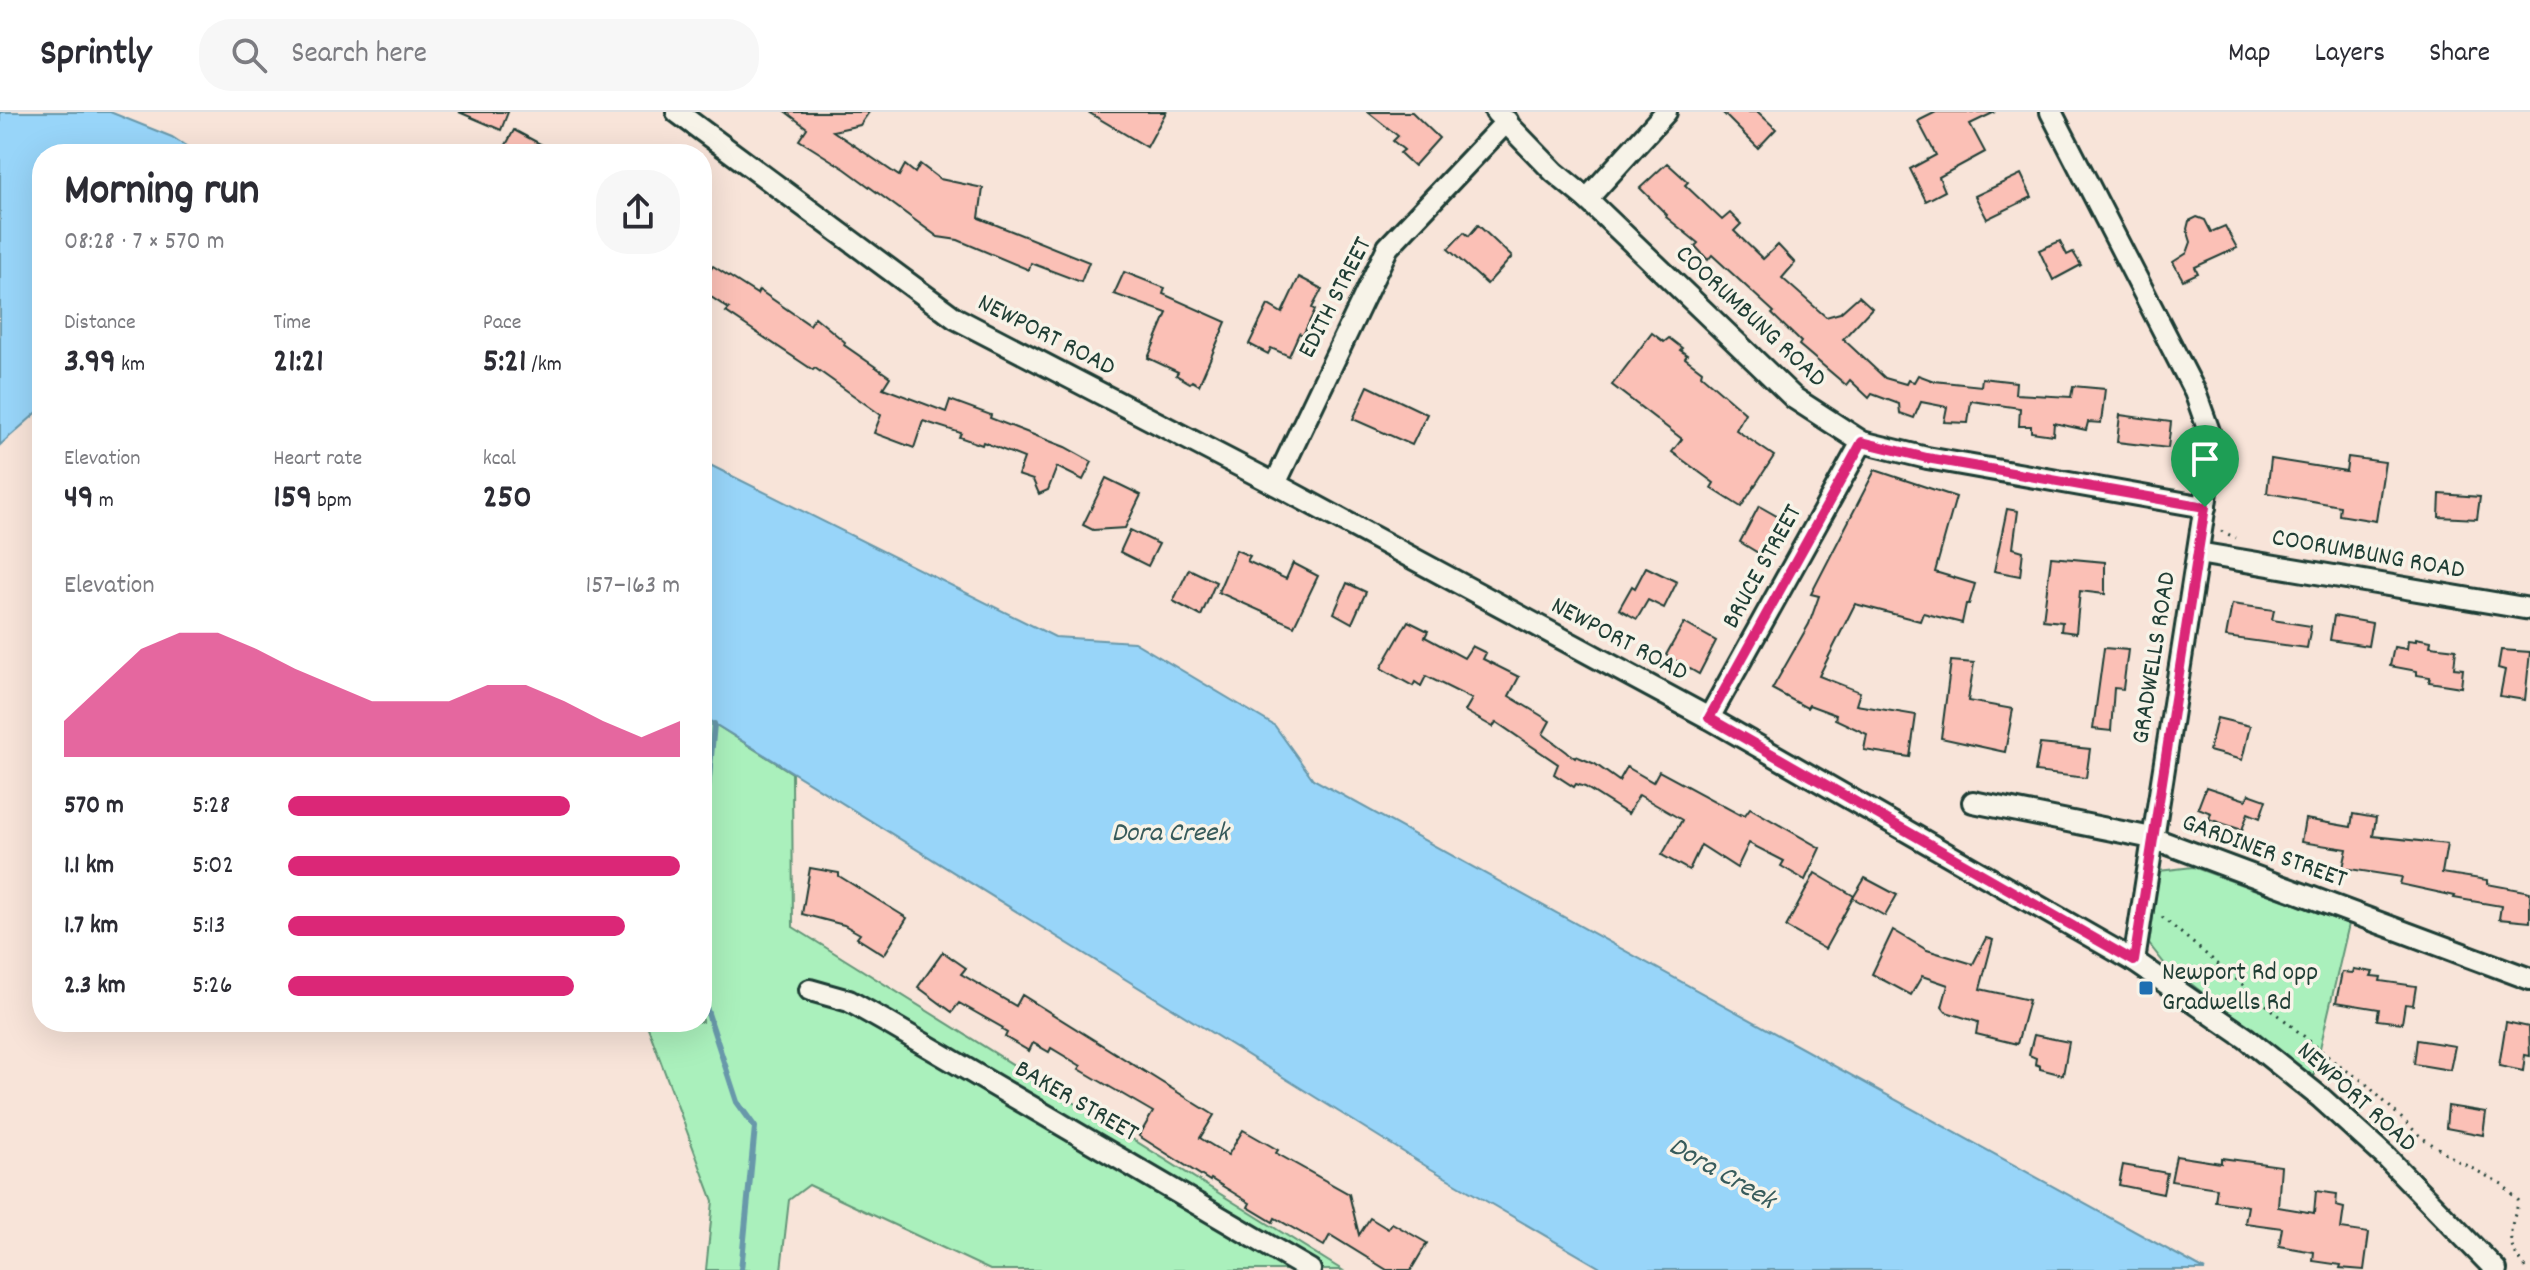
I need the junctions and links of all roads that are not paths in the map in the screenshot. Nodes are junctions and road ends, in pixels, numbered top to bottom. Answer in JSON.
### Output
{"nodes":[{"id":1,"x":677,"y":112,"type":"edge"},
{"id":2,"x":1666,"y":112,"type":"edge"},
{"id":3,"x":2051,"y":112,"type":"edge"},
{"id":4,"x":1502,"y":117,"type":"edge"},
{"id":5,"x":1587,"y":199,"type":"junction"},
{"id":6,"x":1862,"y":442,"type":"junction"},
{"id":7,"x":1275,"y":484,"type":"junction"},
{"id":8,"x":2205,"y":507,"type":"junction"},
{"id":9,"x":2198,"y":553,"type":"junction"},
{"id":10,"x":2530,"y":609,"type":"edge"},
{"id":11,"x":1709,"y":718,"type":"junction"},
{"id":12,"x":1973,"y":802,"type":"dead end"},
{"id":13,"x":2152,"y":838,"type":"junction"},
{"id":14,"x":2134,"y":961,"type":"junction"},
{"id":15,"x":2530,"y":979,"type":"edge"},
{"id":16,"x":810,"y":990,"type":"dead end"},
{"id":17,"x":1310,"y":1270,"type":"edge"},
{"id":18,"x":2496,"y":1270,"type":"edge"}],
"edges":[{"from":1,"to":7,"type":"street","name":"NEWPORT ROAD"},
{"from":2,"to":5,"type":"street"},
{"from":3,"to":8,"type":"street","name":"GRADWELLS ROAD"},
{"from":4,"to":5,"type":"street","name":"COORUMBUNG ROAD"},
{"from":4,"to":7,"type":"street","name":"EDITH STREET"},
{"from":5,"to":6,"type":"street","name":"COORUMBUNG ROAD"},
{"from":6,"to":8,"type":"street","name":"COORUMBUNG ROAD"},
{"from":6,"to":11,"type":"street","name":"BRUCE STREET"},
{"from":7,"to":11,"type":"street","name":"NEWPORT ROAD"},
{"from":8,"to":9,"type":"street","name":"GRADWELLS ROAD"},
{"from":9,"to":10,"type":"street","name":"COORUMBUNG ROAD"},
{"from":9,"to":13,"type":"street","name":"GRADWELLS ROAD"},
{"from":11,"to":14,"type":"street","name":"NEWPORT ROAD"},
{"from":12,"to":13,"type":"street","name":"GARDINER STREET"},
{"from":13,"to":14,"type":"street","name":"GRADWELLS ROAD"},
{"from":13,"to":15,"type":"street","name":"GARDINER STREET"},
{"from":14,"to":18,"type":"street","name":"NEWPORT ROAD"},
{"from":16,"to":17,"type":"street","name":"BAKER STREET"}]}
